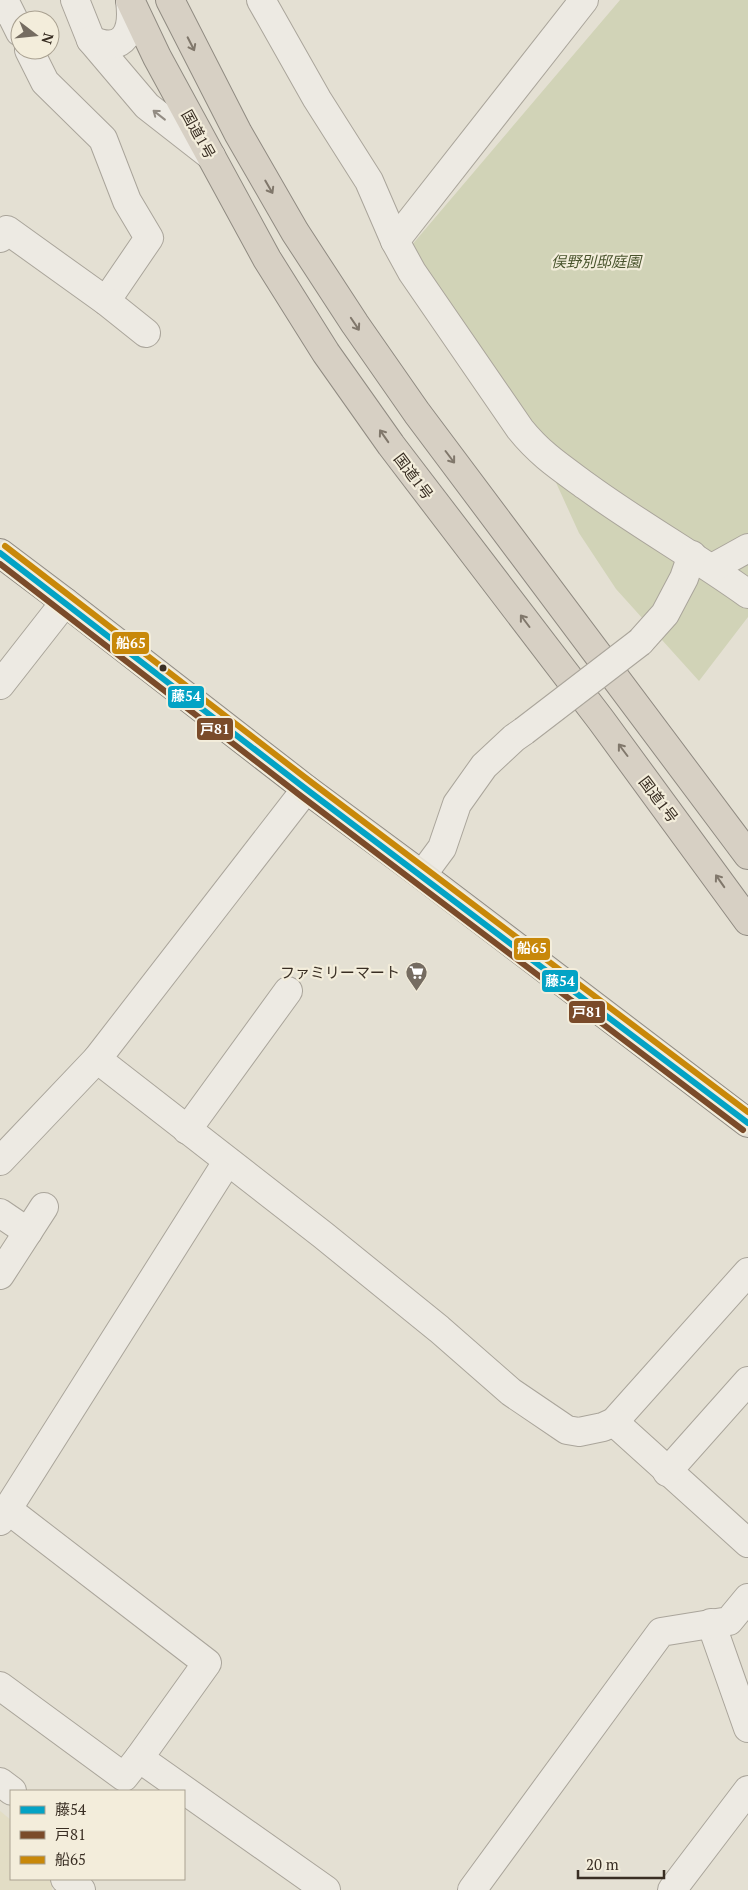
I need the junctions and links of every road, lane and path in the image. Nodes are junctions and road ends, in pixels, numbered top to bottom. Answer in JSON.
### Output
{"nodes":[{"id":1,"x":4,"y":0,"type":"edge"},
{"id":2,"x":75,"y":0,"type":"edge"},
{"id":3,"x":130,"y":0,"type":"edge"},
{"id":4,"x":170,"y":0,"type":"edge"},
{"id":5,"x":261,"y":0,"type":"edge"},
{"id":6,"x":584,"y":0,"type":"edge"},
{"id":7,"x":10,"y":12,"type":"edge"},
{"id":8,"x":91,"y":40,"type":"junction"},
{"id":9,"x":34,"y":60,"type":"edge"},
{"id":10,"x":211,"y":156,"type":"junction"},
{"id":11,"x":0,"y":238,"type":"edge"},
{"id":12,"x":395,"y":241,"type":"junction"},
{"id":13,"x":106,"y":301,"type":"junction"},
{"id":14,"x":146,"y":333,"type":"dead end"},
{"id":15,"x":748,"y":548,"type":"edge"},
{"id":16,"x":0,"y":553,"type":"edge"},
{"id":17,"x":702,"y":562,"type":"junction"},
{"id":18,"x":748,"y":594,"type":"edge"},
{"id":19,"x":65,"y":602,"type":"junction"},
{"id":20,"x":0,"y":685,"type":"edge"},
{"id":21,"x":306,"y":789,"type":"junction"},
{"id":22,"x":748,"y":855,"type":"edge"},
{"id":23,"x":422,"y":875,"type":"junction"},
{"id":24,"x":748,"y":921,"type":"edge"},
{"id":25,"x":288,"y":992,"type":"dead end"},
{"id":26,"x":97,"y":1059,"type":"junction"},
{"id":27,"x":748,"y":1122,"type":"edge"},
{"id":28,"x":187,"y":1130,"type":"junction"},
{"id":29,"x":0,"y":1161,"type":"edge"},
{"id":30,"x":227,"y":1162,"type":"junction"},
{"id":31,"x":44,"y":1207,"type":"dead end"},
{"id":32,"x":0,"y":1213,"type":"edge"},
{"id":33,"x":28,"y":1232,"type":"junction"},
{"id":34,"x":748,"y":1272,"type":"edge"},
{"id":35,"x":0,"y":1275,"type":"edge"},
{"id":36,"x":748,"y":1381,"type":"edge"},
{"id":37,"x":614,"y":1422,"type":"junction"},
{"id":38,"x":667,"y":1472,"type":"junction"},
{"id":39,"x":4,"y":1515,"type":"edge"},
{"id":40,"x":748,"y":1543,"type":"edge"},
{"id":41,"x":748,"y":1598,"type":"edge"},
{"id":42,"x":711,"y":1623,"type":"junction"},
{"id":43,"x":0,"y":1686,"type":"edge"},
{"id":44,"x":748,"y":1728,"type":"edge"},
{"id":45,"x":139,"y":1758,"type":"junction"},
{"id":46,"x":0,"y":1782,"type":"edge"},
{"id":47,"x":11,"y":1790,"type":"edge"},
{"id":48,"x":184,"y":1790,"type":"edge"},
{"id":49,"x":185,"y":1790,"type":"edge"},
{"id":50,"x":748,"y":1790,"type":"edge"},
{"id":51,"x":66,"y":1880,"type":"edge"},
{"id":52,"x":81,"y":1890,"type":"edge"},
{"id":53,"x":326,"y":1890,"type":"edge"},
{"id":54,"x":472,"y":1890,"type":"edge"},
{"id":55,"x":672,"y":1890,"type":"edge"}],
"edges":[{"from":1,"to":7,"type":"street"},
{"from":2,"to":8,"type":"street"},
{"from":3,"to":8,"type":"street"},
{"from":3,"to":10,"type":"highway","name":"国道1号"},
{"from":4,"to":22,"type":"highway","one_way":true},
{"from":5,"to":12,"type":"street"},
{"from":6,"to":12,"type":"street"},
{"from":10,"to":8,"type":"street","one_way":true},
{"from":9,"to":13,"type":"street"},
{"from":24,"to":10,"type":"highway","name":"国道1号","one_way":true},
{"from":11,"to":13,"type":"street"},
{"from":12,"to":17,"type":"street"},
{"from":13,"to":14,"type":"street"},
{"from":15,"to":17,"type":"street"},
{"from":16,"to":19,"type":"main road"},
{"from":17,"to":18,"type":"street"},
{"from":17,"to":23,"type":"street","bridge":true},
{"from":19,"to":20,"type":"street"},
{"from":19,"to":21,"type":"main road"},
{"from":21,"to":23,"type":"main road"},
{"from":21,"to":26,"type":"street"},
{"from":23,"to":27,"type":"main road"},
{"from":25,"to":28,"type":"street"},
{"from":26,"to":28,"type":"street"},
{"from":26,"to":29,"type":"street"},
{"from":28,"to":30,"type":"street"},
{"from":30,"to":37,"type":"street"},
{"from":30,"to":39,"type":"street"},
{"from":31,"to":33,"type":"street"},
{"from":32,"to":33,"type":"street"},
{"from":33,"to":35,"type":"street"},
{"from":34,"to":37,"type":"street"},
{"from":36,"to":38,"type":"street"},
{"from":37,"to":38,"type":"street"},
{"from":38,"to":40,"type":"street"},
{"from":39,"to":45,"type":"street"},
{"from":41,"to":42,"type":"street"},
{"from":42,"to":44,"type":"street"},
{"from":42,"to":54,"type":"street"},
{"from":43,"to":45,"type":"street"},
{"from":45,"to":48,"type":"street"},
{"from":46,"to":47,"type":"street"},
{"from":49,"to":53,"type":"street"},
{"from":50,"to":55,"type":"street"},
{"from":51,"to":52,"type":"street"}]}
